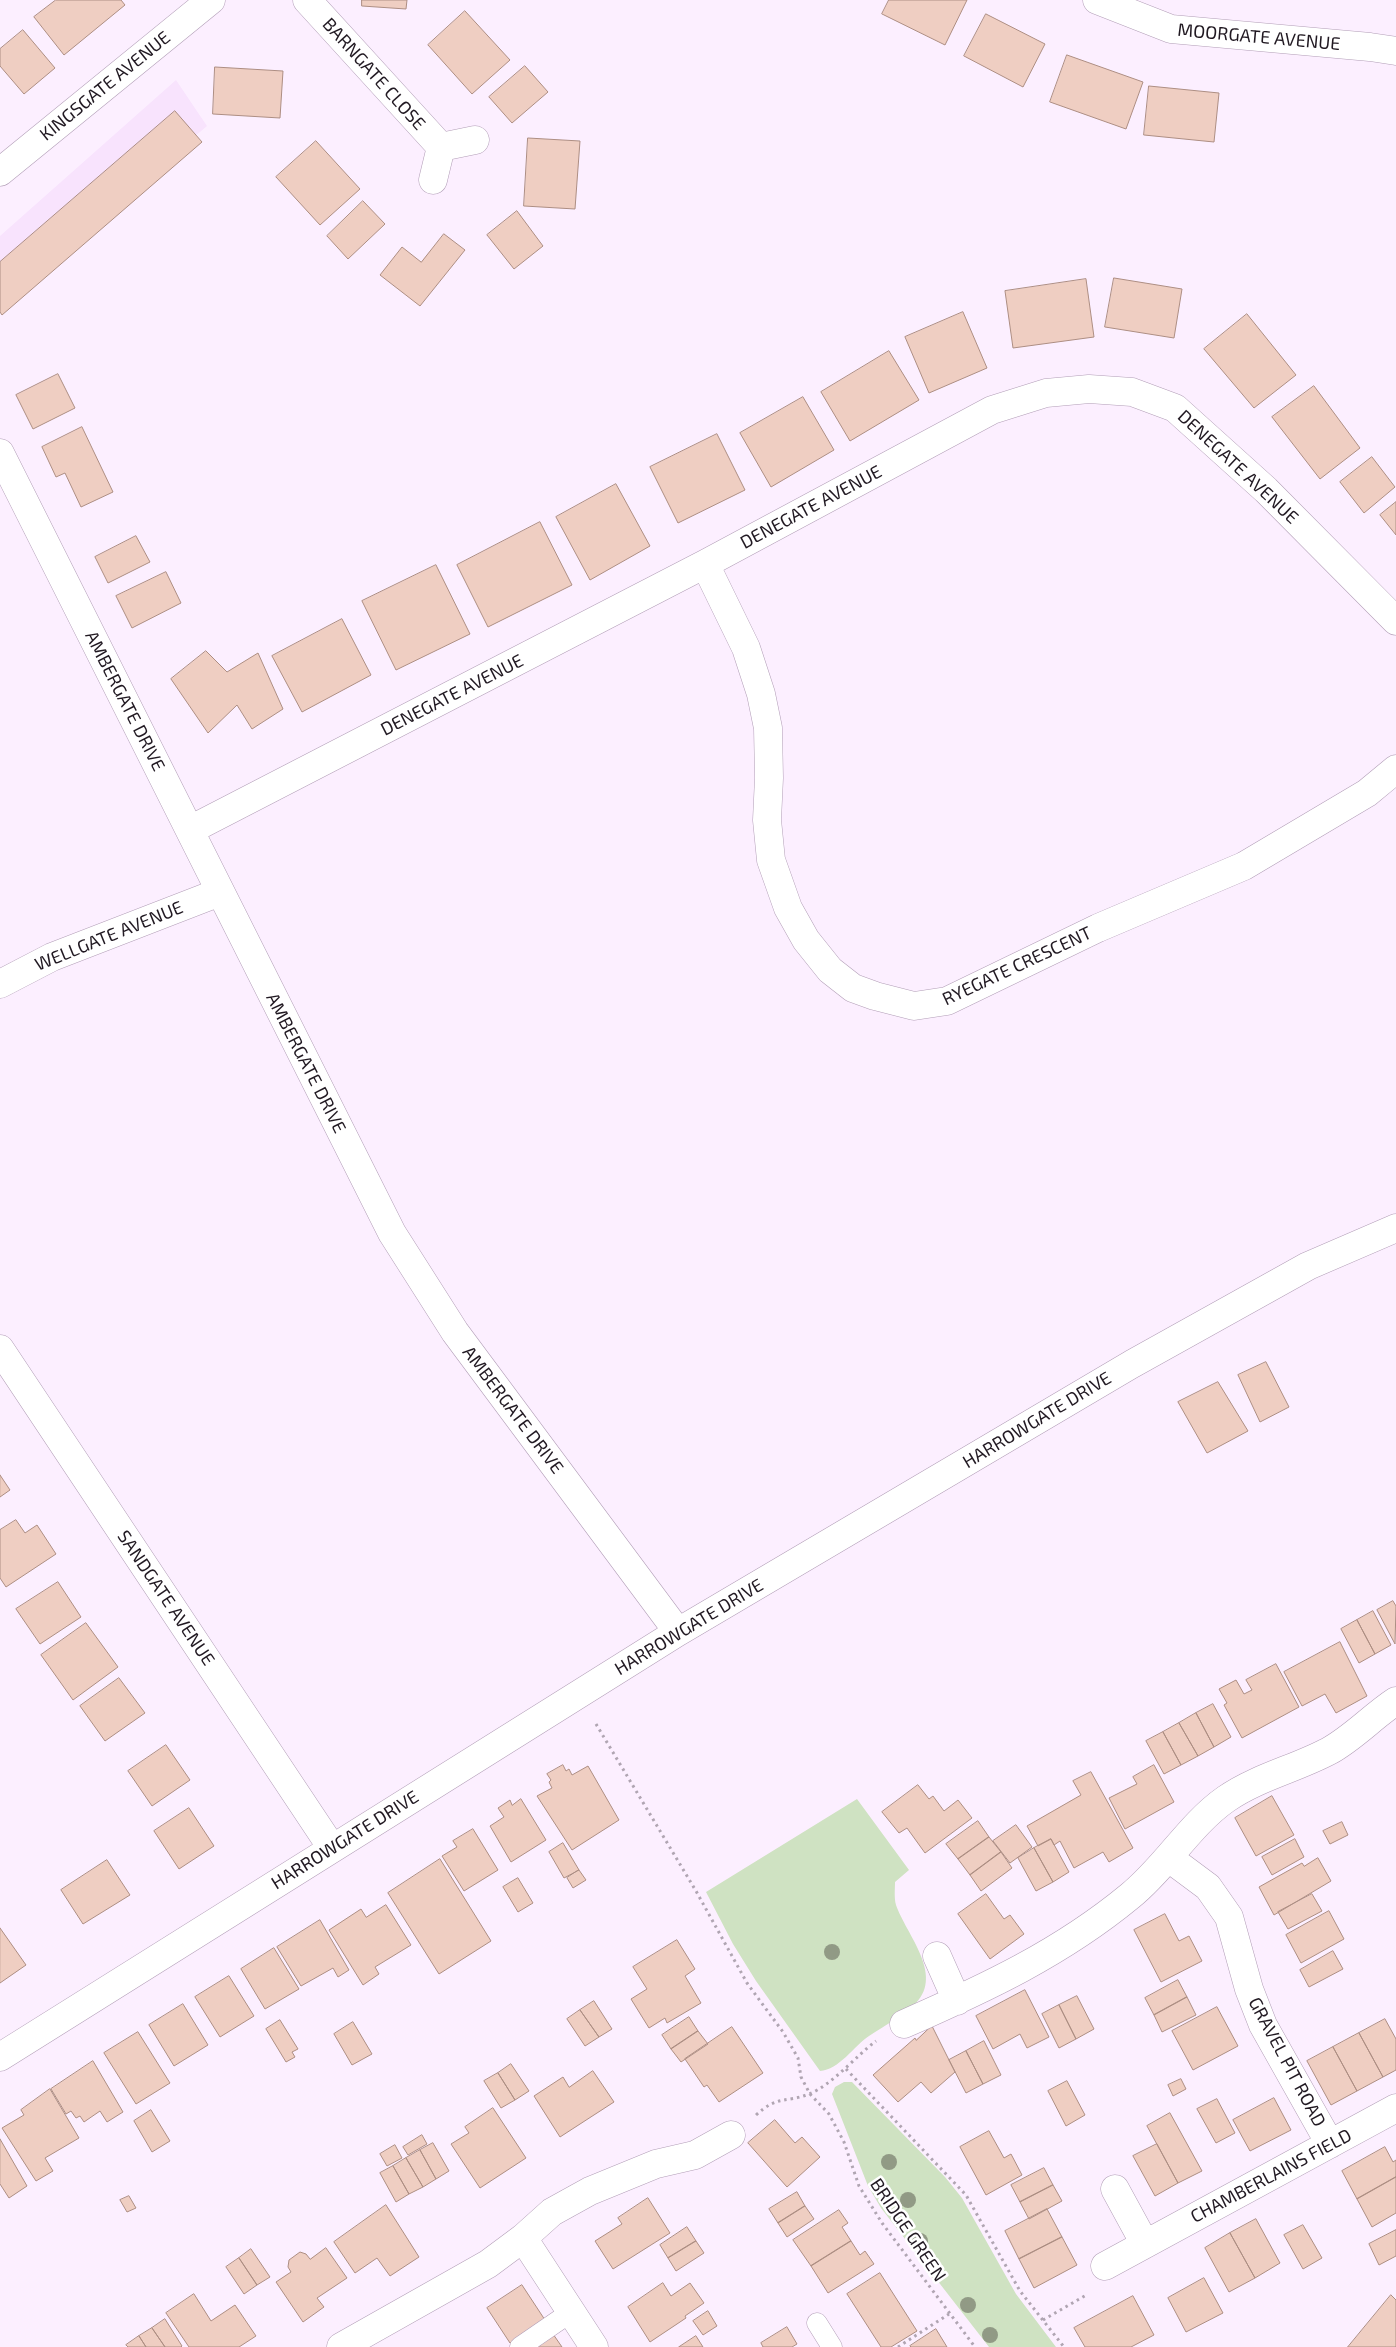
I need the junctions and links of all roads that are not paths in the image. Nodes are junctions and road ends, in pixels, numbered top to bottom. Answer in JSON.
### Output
{"nodes":[{"id":1,"x":211,"y":0,"type":"edge"},
{"id":2,"x":306,"y":0,"type":"edge"},
{"id":3,"x":1097,"y":0,"type":"edge"},
{"id":4,"x":1396,"y":52,"type":"edge"},
{"id":5,"x":474,"y":140,"type":"dead end"},
{"id":6,"x":441,"y":147,"type":"junction"},
{"id":7,"x":0,"y":172,"type":"edge"},
{"id":8,"x":433,"y":180,"type":"dead end"},
{"id":9,"x":0,"y":453,"type":"edge"},
{"id":10,"x":8,"y":489,"type":"edge"},
{"id":11,"x":705,"y":564,"type":"junction"},
{"id":12,"x":1396,"y":621,"type":"edge"},
{"id":13,"x":1396,"y":769,"type":"edge"},
{"id":14,"x":190,"y":830,"type":"junction"},
{"id":15,"x":220,"y":892,"type":"junction"},
{"id":16,"x":0,"y":984,"type":"edge"},
{"id":17,"x":1396,"y":1228,"type":"edge"},
{"id":18,"x":0,"y":1348,"type":"edge"},
{"id":19,"x":678,"y":1632,"type":"junction"},
{"id":20,"x":1396,"y":1701,"type":"edge"},
{"id":21,"x":332,"y":1848,"type":"junction"},
{"id":22,"x":1169,"y":1858,"type":"junction"},
{"id":23,"x":937,"y":1956,"type":"dead end"},
{"id":24,"x":957,"y":2001,"type":"junction"},
{"id":25,"x":904,"y":2024,"type":"road end"},
{"id":26,"x":0,"y":2057,"type":"edge"},
{"id":27,"x":1396,"y":2108,"type":"edge"},
{"id":28,"x":731,"y":2135,"type":"road end"},
{"id":29,"x":1330,"y":2144,"type":"junction"},
{"id":30,"x":1115,"y":2189,"type":"dead end"},
{"id":31,"x":523,"y":2238,"type":"junction"},
{"id":32,"x":1145,"y":2244,"type":"junction"},
{"id":33,"x":1105,"y":2266,"type":"road end"},
{"id":34,"x":571,"y":2312,"type":"junction"},
{"id":35,"x":818,"y":2323,"type":"dead end"},
{"id":36,"x":341,"y":2347,"type":"edge"},
{"id":37,"x":520,"y":2347,"type":"edge"},
{"id":38,"x":594,"y":2347,"type":"edge"},
{"id":39,"x":832,"y":2347,"type":"edge"}],
"edges":[{"from":1,"to":7,"type":"street","name":"KINGSGATE AVENUE"},
{"from":2,"to":6,"type":"street","name":"BARNGATE CLOSE"},
{"from":3,"to":4,"type":"street","name":"MOORGATE AVENUE"},
{"from":5,"to":6,"type":"street"},
{"from":6,"to":8,"type":"street"},
{"from":9,"to":10,"type":"street","name":"AMBERGATE DRIVE"},
{"from":10,"to":14,"type":"street","name":"AMBERGATE DRIVE"},
{"from":11,"to":12,"type":"street","name":"DENEGATE AVENUE"},
{"from":11,"to":13,"type":"street","name":"RYEGATE CRESCENT"},
{"from":11,"to":14,"type":"street","name":"DENEGATE AVENUE"},
{"from":14,"to":15,"type":"street","name":"AMBERGATE DRIVE"},
{"from":15,"to":16,"type":"street","name":"WELLGATE AVENUE"},
{"from":15,"to":19,"type":"street","name":"AMBERGATE DRIVE"},
{"from":17,"to":19,"type":"street","name":"HARROWGATE DRIVE"},
{"from":18,"to":21,"type":"street","name":"SANDGATE AVENUE"},
{"from":19,"to":21,"type":"street","name":"HARROWGATE DRIVE"},
{"from":20,"to":22,"type":"street"},
{"from":21,"to":26,"type":"street","name":"HARROWGATE DRIVE"},
{"from":22,"to":24,"type":"street"},
{"from":22,"to":29,"type":"street","name":"GRAVEL PIT ROAD"},
{"from":23,"to":24,"type":"street"},
{"from":24,"to":25,"type":"street"},
{"from":27,"to":29,"type":"street","name":"CHAMBERLAINS FIELD"},
{"from":28,"to":31,"type":"street"},
{"from":29,"to":32,"type":"street","name":"CHAMBERLAINS FIELD"},
{"from":30,"to":32,"type":"street"},
{"from":31,"to":34,"type":"street"},
{"from":31,"to":36,"type":"street"},
{"from":32,"to":33,"type":"street","name":"CHAMBERLAINS FIELD"},
{"from":34,"to":37,"type":"lane"},
{"from":34,"to":38,"type":"street"},
{"from":35,"to":39,"type":"lane"}]}
